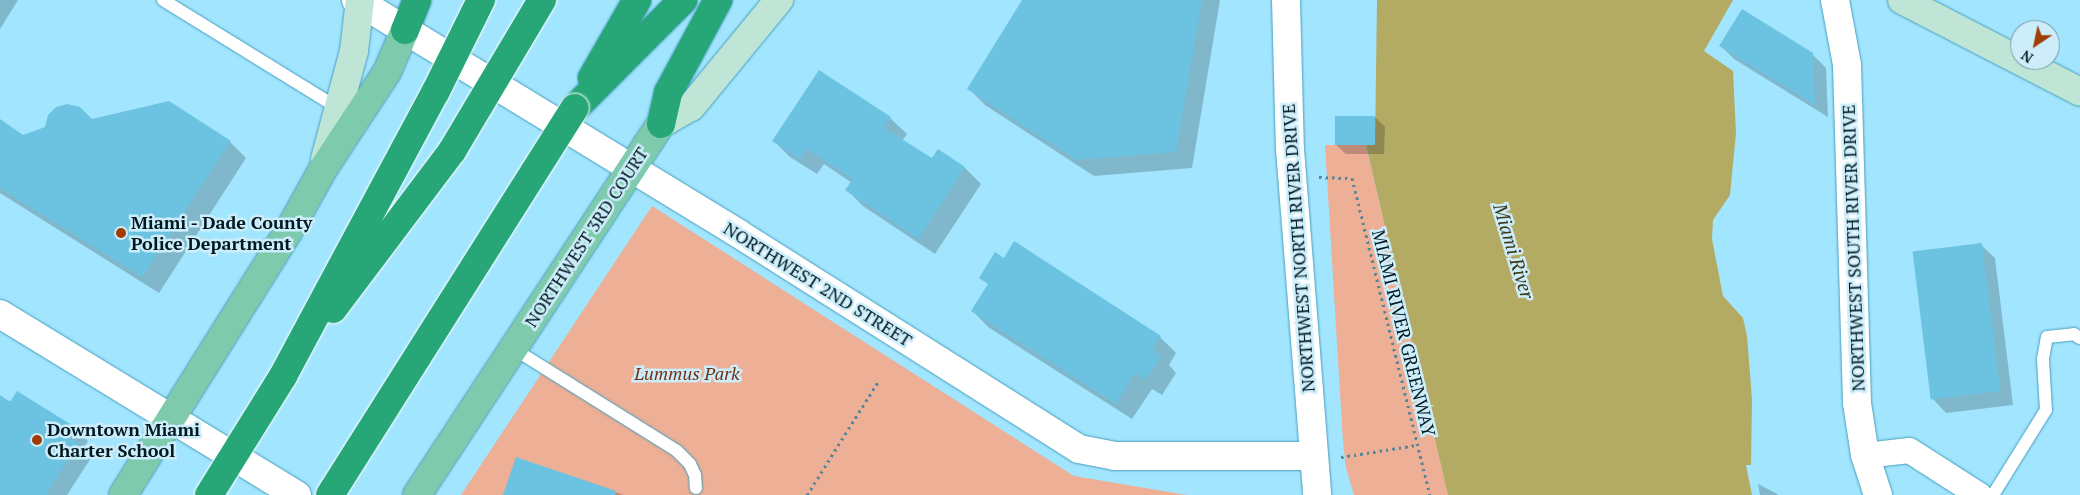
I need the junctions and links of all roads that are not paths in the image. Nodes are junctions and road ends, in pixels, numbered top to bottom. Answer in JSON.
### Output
{"nodes":[{"id":1,"x":163,"y":0,"type":"edge"},
{"id":2,"x":417,"y":0,"type":"edge"},
{"id":3,"x":481,"y":0,"type":"edge"},
{"id":4,"x":542,"y":0,"type":"edge"},
{"id":5,"x":637,"y":0,"type":"edge"},
{"id":6,"x":683,"y":0,"type":"edge"},
{"id":7,"x":718,"y":0,"type":"edge"},
{"id":8,"x":779,"y":0,"type":"edge"},
{"id":9,"x":1286,"y":0,"type":"edge"},
{"id":10,"x":1835,"y":0,"type":"edge"},
{"id":11,"x":1902,"y":0,"type":"edge"},
{"id":12,"x":358,"y":1,"type":"edge"},
{"id":13,"x":405,"y":30,"type":"junction"},
{"id":14,"x":2080,"y":92,"type":"edge"},
{"id":15,"x":575,"y":108,"type":"junction"},
{"id":16,"x":340,"y":110,"type":"junction"},
{"id":17,"x":661,"y":124,"type":"junction"},
{"id":18,"x":631,"y":168,"type":"junction"},
{"id":19,"x":323,"y":169,"type":"junction"},
{"id":20,"x":0,"y":314,"type":"edge"},
{"id":21,"x":2080,"y":338,"type":"edge"},
{"id":22,"x":514,"y":349,"type":"junction"},
{"id":23,"x":283,"y":376,"type":"junction"},
{"id":24,"x":170,"y":419,"type":"junction"},
{"id":25,"x":1865,"y":454,"type":"junction"},
{"id":26,"x":1312,"y":456,"type":"junction"},
{"id":27,"x":696,"y":488,"type":"dead end"},
{"id":28,"x":122,"y":495,"type":"edge"},
{"id":29,"x":209,"y":495,"type":"edge"},
{"id":30,"x":297,"y":495,"type":"edge"},
{"id":31,"x":330,"y":495,"type":"edge"},
{"id":32,"x":417,"y":495,"type":"edge"},
{"id":33,"x":1317,"y":495,"type":"edge"},
{"id":34,"x":1878,"y":495,"type":"edge"},
{"id":35,"x":1979,"y":495,"type":"edge"},
{"id":36,"x":1993,"y":495,"type":"edge"}],
"edges":[{"from":1,"to":16,"type":"lane"},
{"from":2,"to":13,"type":"highway"},
{"from":3,"to":23,"type":"highway","bridge":true},
{"from":4,"to":23,"type":"highway","bridge":true},
{"from":5,"to":15,"type":"highway"},
{"from":6,"to":15,"type":"highway"},
{"from":7,"to":17,"type":"highway"},
{"from":8,"to":17,"type":"main road","name":"NORTHWEST 3RD COURT"},
{"from":9,"to":26,"type":"street","name":"NORTHWEST NORTH RIVER DRIVE"},
{"from":10,"to":25,"type":"street","name":"NORTHWEST SOUTH RIVER DRIVE"},
{"from":11,"to":14,"type":"main road"},
{"from":12,"to":13,"type":"street","name":"NORTHWEST 2ND STREET"},
{"from":12,"to":16,"type":"main road"},
{"from":13,"to":18,"type":"street","name":"NORTHWEST 2ND STREET"},
{"from":13,"to":19,"type":"main road"},
{"from":15,"to":31,"type":"highway","bridge":true},
{"from":16,"to":19,"type":"main road"},
{"from":17,"to":18,"type":"main road","name":"NORTHWEST 3RD COURT"},
{"from":18,"to":22,"type":"main road","name":"NORTHWEST 3RD COURT"},
{"from":18,"to":26,"type":"street","name":"NORTHWEST 2ND STREET"},
{"from":19,"to":24,"type":"main road"},
{"from":20,"to":24,"type":"street"},
{"from":21,"to":36,"type":"lane"},
{"from":22,"to":27,"type":"lane"},
{"from":22,"to":32,"type":"main road","name":"NORTHWEST 3RD COURT"},
{"from":23,"to":29,"type":"highway","bridge":true},
{"from":24,"to":28,"type":"main road"},
{"from":24,"to":30,"type":"street"},
{"from":25,"to":34,"type":"street","name":"NORTHWEST SOUTH RIVER DRIVE"},
{"from":25,"to":35,"type":"street"},
{"from":26,"to":33,"type":"street","name":"NORTHWEST NORTH RIVER DRIVE"}]}
